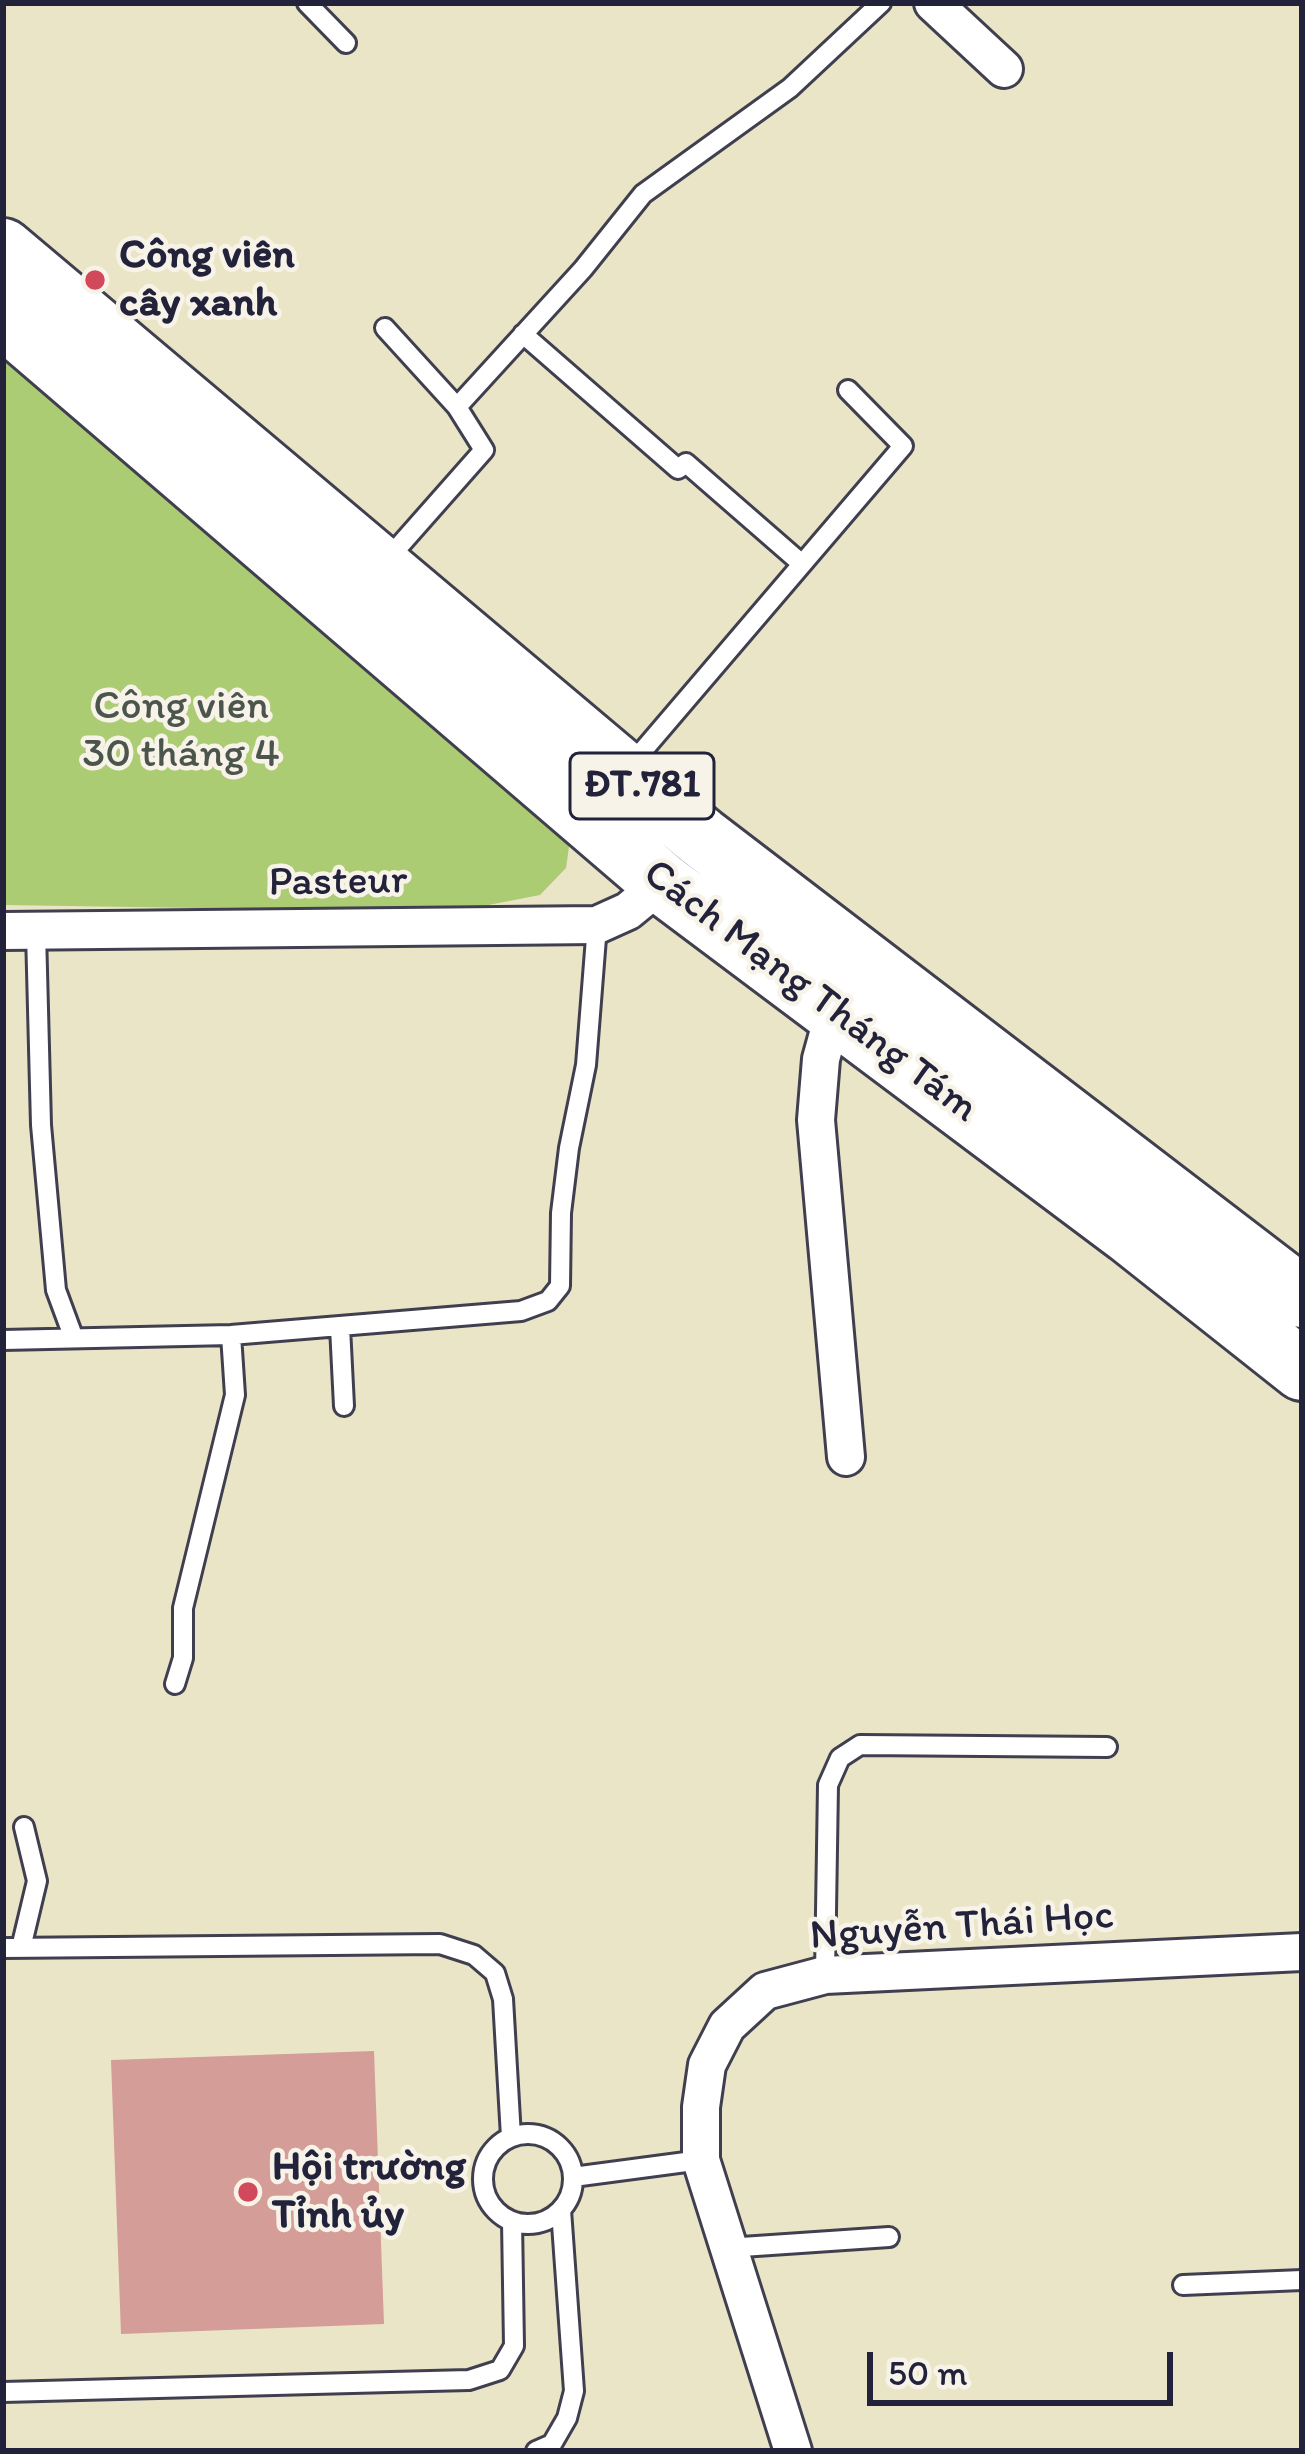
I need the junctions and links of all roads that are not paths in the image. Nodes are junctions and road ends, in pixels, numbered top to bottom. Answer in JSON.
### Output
{"nodes":[{"id":1,"x":307,"y":3,"type":"edge"},
{"id":2,"x":881,"y":3,"type":"edge"},
{"id":3,"x":933,"y":3,"type":"edge"},
{"id":4,"x":346,"y":43,"type":"dead end"},
{"id":5,"x":1004,"y":70,"type":"dead end"},
{"id":6,"x":3,"y":249,"type":"edge"},
{"id":7,"x":3,"y":316,"type":"edge"},
{"id":8,"x":385,"y":328,"type":"dead end"},
{"id":9,"x":523,"y":334,"type":"junction"},
{"id":10,"x":848,"y":390,"type":"dead end"},
{"id":11,"x":457,"y":407,"type":"junction"},
{"id":12,"x":802,"y":564,"type":"junction"},
{"id":13,"x":382,"y":566,"type":"junction"},
{"id":14,"x":625,"y":772,"type":"junction"},
{"id":15,"x":701,"y":837,"type":"junction"},
{"id":16,"x":662,"y":883,"type":"junction"},
{"id":17,"x":597,"y":925,"type":"junction"},
{"id":18,"x":20,"y":932,"type":"edge"},
{"id":19,"x":850,"y":988,"type":"junction"},
{"id":20,"x":1283,"y":1296,"type":"edge"},
{"id":21,"x":340,"y":1327,"type":"junction"},
{"id":22,"x":231,"y":1335,"type":"junction"},
{"id":23,"x":73,"y":1336,"type":"junction"},
{"id":24,"x":3,"y":1340,"type":"edge"},
{"id":25,"x":1302,"y":1370,"type":"edge"},
{"id":26,"x":344,"y":1406,"type":"dead end"},
{"id":27,"x":846,"y":1457,"type":"dead end"},
{"id":28,"x":175,"y":1684,"type":"dead end"},
{"id":29,"x":1107,"y":1747,"type":"dead end"},
{"id":30,"x":24,"y":1827,"type":"dead end"},
{"id":31,"x":12,"y":1948,"type":"edge"},
{"id":32,"x":1302,"y":1952,"type":"edge"},
{"id":33,"x":826,"y":1975,"type":"junction"},
{"id":34,"x":511,"y":2137,"type":"junction"},
{"id":35,"x":701,"y":2160,"type":"junction"},
{"id":36,"x":573,"y":2177,"type":"junction"},
{"id":37,"x":561,"y":2210,"type":"junction"},
{"id":38,"x":512,"y":2221,"type":"junction"},
{"id":39,"x":889,"y":2237,"type":"dead end"},
{"id":40,"x":727,"y":2248,"type":"junction"},
{"id":41,"x":1302,"y":2280,"type":"edge"},
{"id":42,"x":1183,"y":2284,"type":"dead end"},
{"id":43,"x":3,"y":2392,"type":"edge"},
{"id":44,"x":536,"y":2451,"type":"edge"},
{"id":45,"x":793,"y":2451,"type":"edge"}],
"edges":[{"from":1,"to":4,"type":"lane"},
{"from":2,"to":9,"type":"lane"},
{"from":3,"to":5,"type":"street"},
{"from":6,"to":13,"type":"main road","name":"Cách Mạng Tháng Tám","number":"ĐT.781"},
{"from":7,"to":16,"type":"main road","name":"Cách Mạng Tháng Tám","number":"ĐT.781"},
{"from":8,"to":11,"type":"lane"},
{"from":9,"to":11,"type":"lane"},
{"from":9,"to":12,"type":"lane"},
{"from":10,"to":12,"type":"lane"},
{"from":11,"to":13,"type":"lane"},
{"from":12,"to":14,"type":"lane"},
{"from":13,"to":14,"type":"main road","name":"Cách Mạng Tháng Tám","number":"ĐT.781"},
{"from":14,"to":15,"type":"main road","name":"Cách Mạng Tháng Tám","number":"ĐT.781"},
{"from":15,"to":16,"type":"main road"},
{"from":15,"to":19,"type":"main road","name":"Cách Mạng Tháng Tám","number":"ĐT.781"},
{"from":16,"to":17,"type":"street"},
{"from":16,"to":19,"type":"main road","name":"Cách Mạng Tháng Tám","number":"ĐT.781"},
{"from":17,"to":18,"type":"street","name":"Pasteur"},
{"from":17,"to":21,"type":"lane"},
{"from":18,"to":23,"type":"lane"},
{"from":19,"to":20,"type":"main road","name":"Cách Mạng Tháng Tám","number":"ĐT.781"},
{"from":19,"to":27,"type":"street"},
{"from":20,"to":25,"type":"main road","name":"Cách Mạng Tháng Tám","number":"ĐT.781"},
{"from":21,"to":22,"type":"lane"},
{"from":21,"to":26,"type":"lane"},
{"from":22,"to":23,"type":"lane"},
{"from":22,"to":28,"type":"lane"},
{"from":23,"to":24,"type":"lane"},
{"from":29,"to":33,"type":"lane"},
{"from":30,"to":31,"type":"lane"},
{"from":31,"to":34,"type":"lane"},
{"from":32,"to":33,"type":"street","name":"Nguyễn Thái Học"},
{"from":33,"to":35,"type":"street","name":"Nguyễn Thái Học"},
{"from":34,"to":36,"type":"lane"},
{"from":34,"to":38,"type":"lane"},
{"from":35,"to":36,"type":"lane"},
{"from":35,"to":40,"type":"street","name":"Nguyễn Thái Học"},
{"from":36,"to":37,"type":"lane"},
{"from":37,"to":38,"type":"lane"},
{"from":37,"to":44,"type":"lane"},
{"from":38,"to":43,"type":"lane"},
{"from":39,"to":40,"type":"lane"},
{"from":40,"to":45,"type":"street","name":"Nguyễn Thái Học"},
{"from":41,"to":42,"type":"lane"}]}
